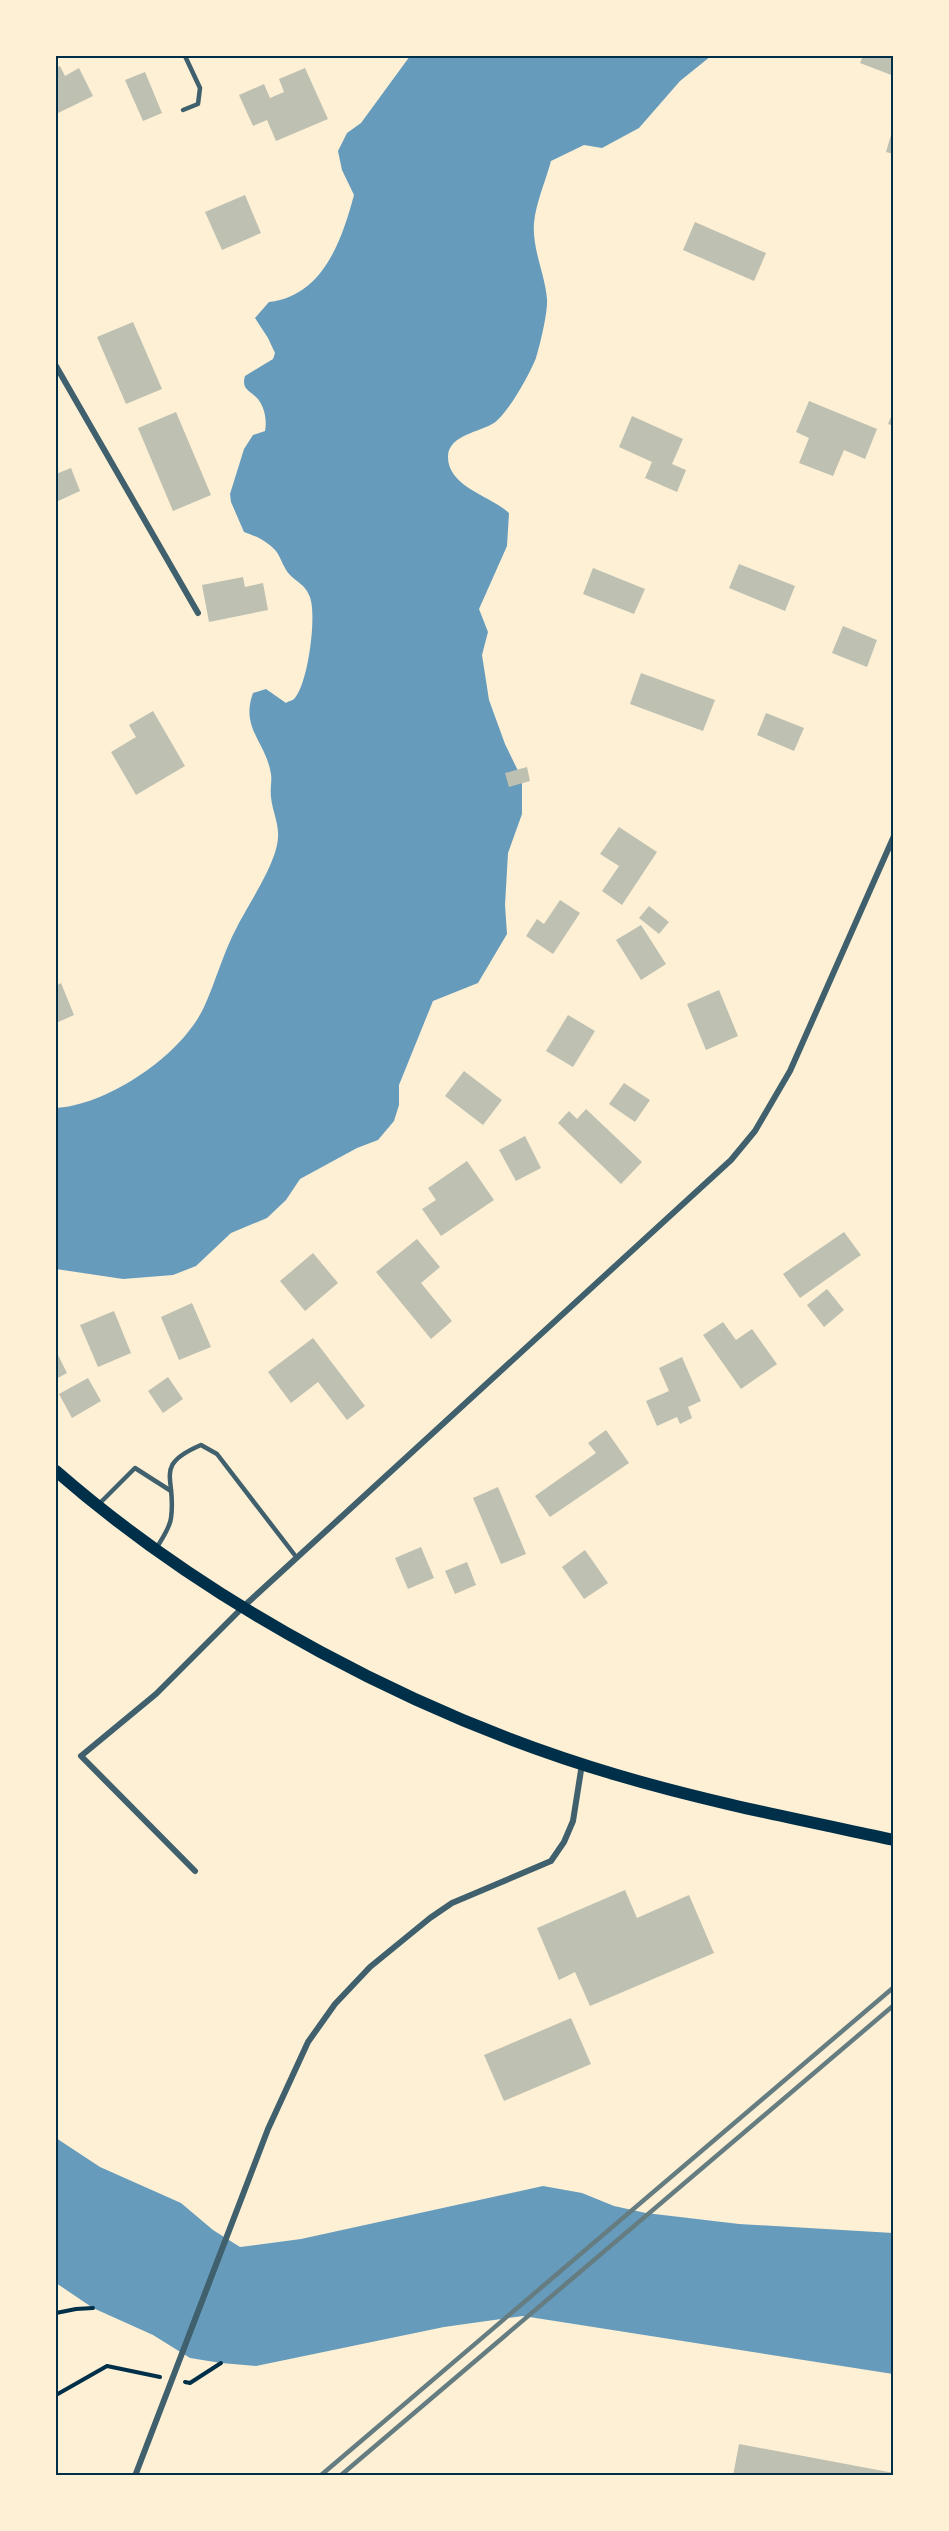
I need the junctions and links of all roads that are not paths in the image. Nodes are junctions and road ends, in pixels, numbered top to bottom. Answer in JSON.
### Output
{"nodes":[{"id":1,"x":185,"y":56,"type":"edge"},
{"id":2,"x":183,"y":110,"type":"dead end"},
{"id":3,"x":56,"y":366,"type":"edge"},
{"id":4,"x":198,"y":613,"type":"dead end"},
{"id":5,"x":894,"y":836,"type":"edge"},
{"id":6,"x":56,"y":1471,"type":"edge"},
{"id":7,"x":171,"y":1491,"type":"junction"},
{"id":8,"x":98,"y":1505,"type":"junction"},
{"id":9,"x":156,"y":1549,"type":"junction"},
{"id":10,"x":297,"y":1558,"type":"junction"},
{"id":11,"x":243,"y":1607,"type":"junction"},
{"id":12,"x":582,"y":1763,"type":"junction"},
{"id":13,"x":894,"y":1840,"type":"edge"},
{"id":14,"x":195,"y":1871,"type":"dead end"},
{"id":15,"x":135,"y":2475,"type":"edge"}],
"edges":[{"from":1,"to":2,"type":"lane"},
{"from":3,"to":4,"type":"street"},
{"from":5,"to":10,"type":"street"},
{"from":6,"to":8,"type":"main road"},
{"from":7,"to":8,"type":"lane"},
{"from":7,"to":9,"type":"lane"},
{"from":7,"to":10,"type":"lane"},
{"from":8,"to":9,"type":"main road"},
{"from":9,"to":11,"type":"main road"},
{"from":10,"to":11,"type":"street"},
{"from":11,"to":12,"type":"main road"},
{"from":11,"to":14,"type":"street"},
{"from":12,"to":13,"type":"main road"},
{"from":12,"to":15,"type":"street"}]}
